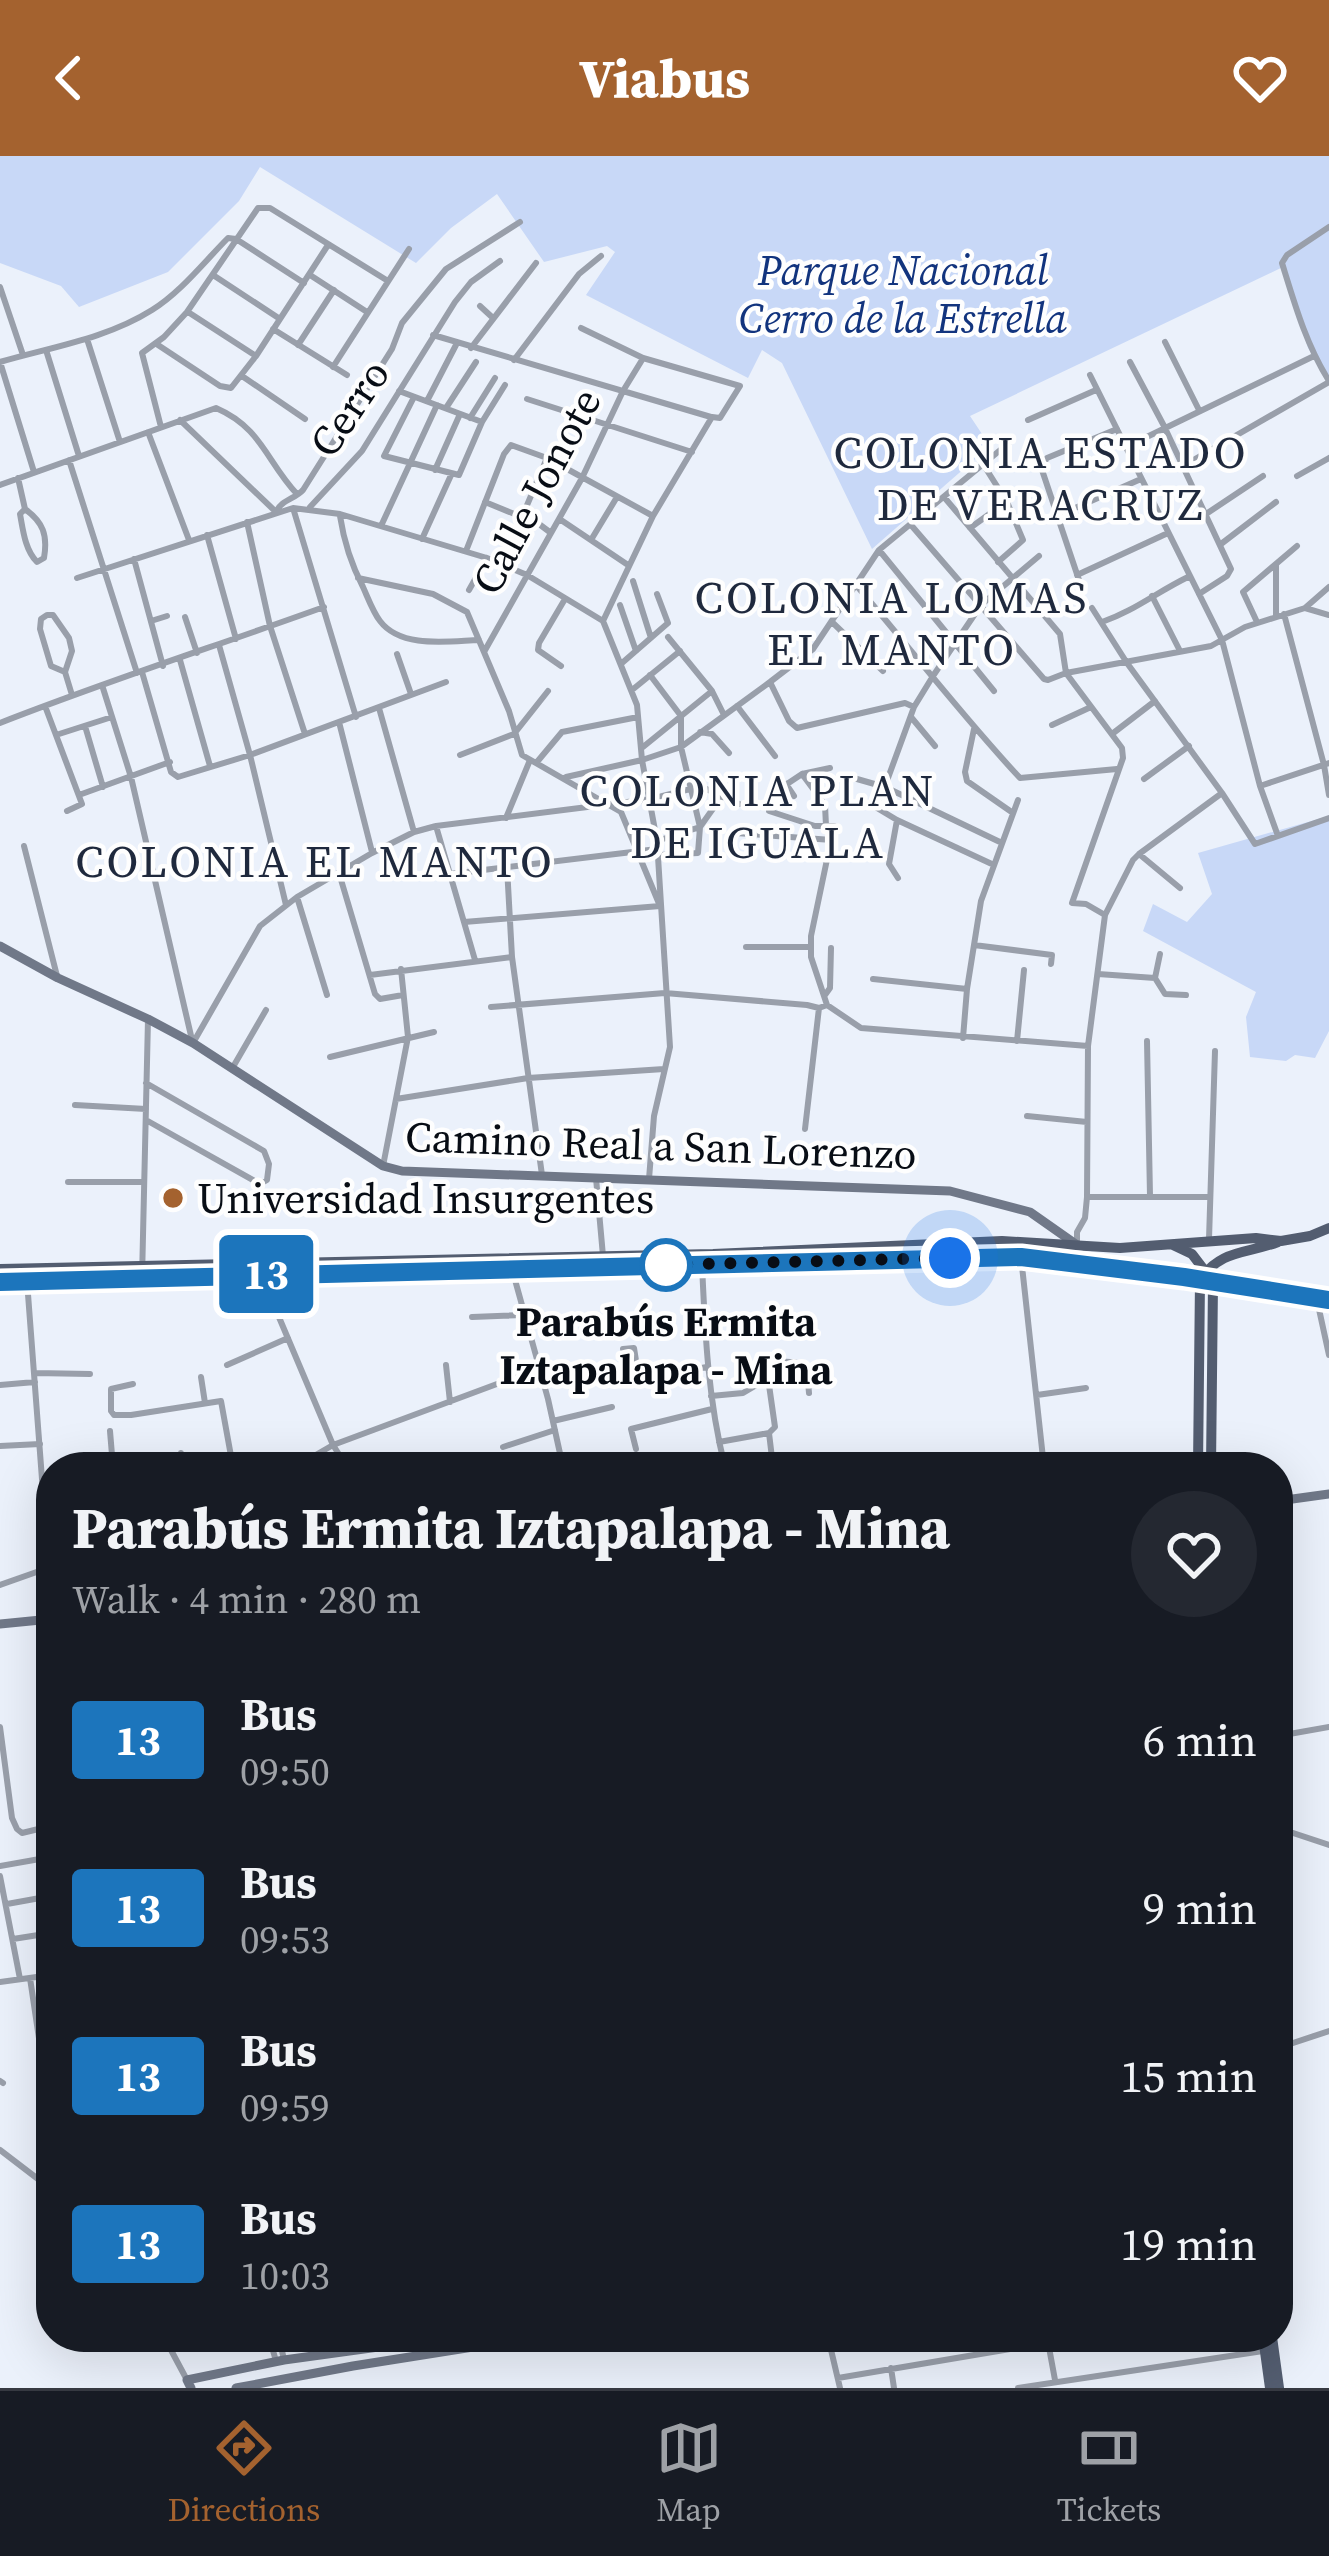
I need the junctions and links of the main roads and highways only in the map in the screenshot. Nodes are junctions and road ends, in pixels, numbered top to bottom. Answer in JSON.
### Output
{"nodes":[{"id":1,"x":0,"y":946,"type":"edge"},
{"id":2,"x":1329,"y":1228,"type":"edge"},
{"id":3,"x":1281,"y":1241,"type":"junction"},
{"id":4,"x":1164,"y":1244,"type":"junction"},
{"id":5,"x":1076,"y":1246,"type":"junction"},
{"id":6,"x":0,"y":1269,"type":"edge"},
{"id":7,"x":142,"y":1273,"type":"junction"},
{"id":8,"x":1207,"y":1278,"type":"junction"},
{"id":9,"x":0,"y":1282,"type":"edge"},
{"id":10,"x":1323,"y":1299,"type":"edge"},
{"id":11,"x":1205,"y":1341,"type":"junction"},
{"id":12,"x":1199,"y":1452,"type":"edge"},
{"id":13,"x":1210,"y":1452,"type":"edge"},
{"id":14,"x":1329,"y":1494,"type":"edge"},
{"id":15,"x":1293,"y":1499,"type":"edge"},
{"id":16,"x":36,"y":1620,"type":"edge"},
{"id":17,"x":0,"y":1624,"type":"edge"},
{"id":18,"x":331,"y":2352,"type":"edge"},
{"id":19,"x":442,"y":2352,"type":"edge"},
{"id":20,"x":1270,"y":2352,"type":"edge"},
{"id":21,"x":189,"y":2384,"type":"edge"},
{"id":22,"x":236,"y":2388,"type":"edge"},
{"id":23,"x":1275,"y":2388,"type":"edge"}],
"edges":[{"from":1,"to":5,"type":"main road","name":"Camino Real a San Lorenzo"},
{"from":2,"to":3,"type":"main road"},
{"from":3,"to":4,"type":"main road"},
{"from":3,"to":8,"type":"main road"},
{"from":4,"to":5,"type":"main road"},
{"from":4,"to":8,"type":"main road"},
{"from":5,"to":7,"type":"main road"},
{"from":6,"to":7,"type":"main road"},
{"from":7,"to":8,"type":"main road"},
{"from":7,"to":9,"type":"main road"},
{"from":8,"to":10,"type":"main road"},
{"from":8,"to":11,"type":"main road"},
{"from":11,"to":12,"type":"main road"},
{"from":11,"to":13,"type":"main road"},
{"from":14,"to":15,"type":"main road"},
{"from":16,"to":17,"type":"main road"},
{"from":18,"to":21,"type":"main road"},
{"from":19,"to":22,"type":"main road"},
{"from":20,"to":23,"type":"main road"}]}
